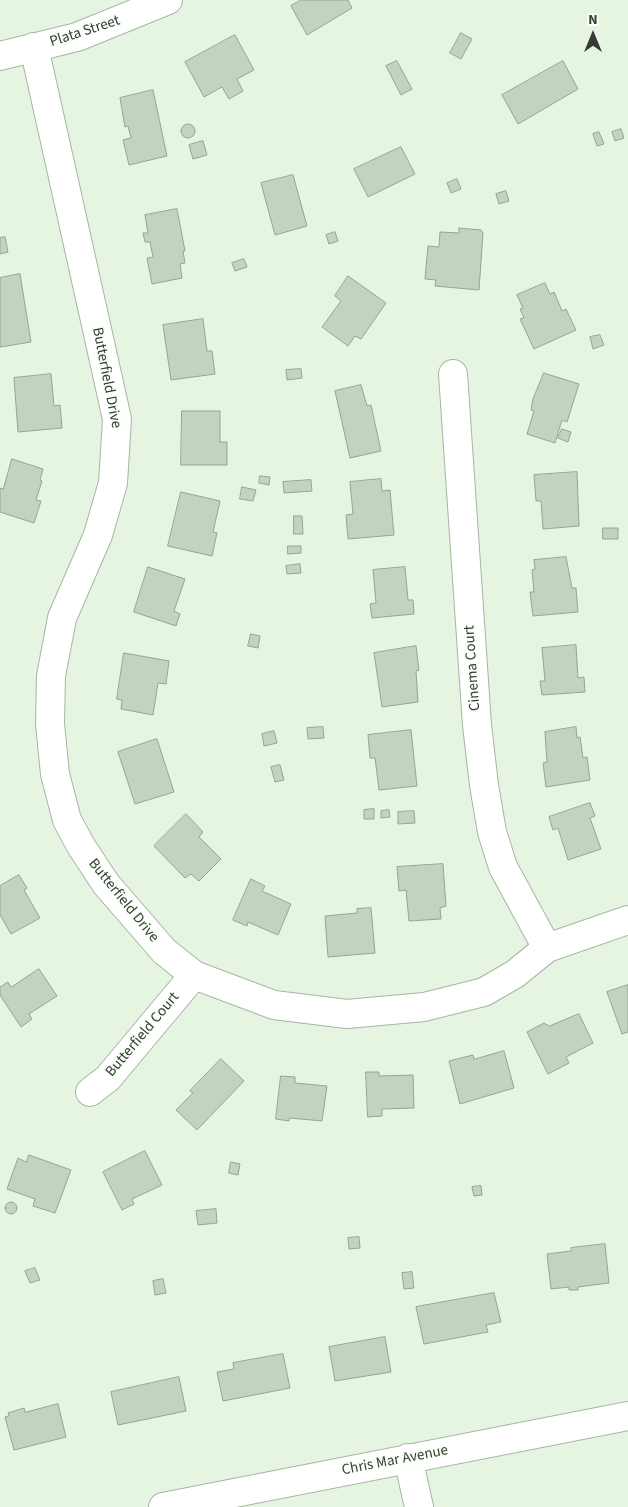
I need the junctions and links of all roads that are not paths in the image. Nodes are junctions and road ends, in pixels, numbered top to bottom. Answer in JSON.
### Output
{"nodes":[{"id":1,"x":168,"y":0,"type":"edge"},
{"id":2,"x":34,"y":47,"type":"junction"},
{"id":3,"x":0,"y":56,"type":"edge"},
{"id":4,"x":454,"y":374,"type":"dead end"},
{"id":5,"x":628,"y":920,"type":"edge"},
{"id":6,"x":547,"y":948,"type":"junction"},
{"id":7,"x":194,"y":975,"type":"junction"},
{"id":8,"x":90,"y":1092,"type":"dead end"},
{"id":9,"x":628,"y":1416,"type":"edge"},
{"id":10,"x":408,"y":1458,"type":"junction"},
{"id":11,"x":163,"y":1507,"type":"edge"},
{"id":12,"x":420,"y":1507,"type":"edge"}],
"edges":[{"from":1,"to":2,"type":"street","name":"Plata Street"},
{"from":2,"to":3,"type":"street","name":"Plata Street"},
{"from":2,"to":7,"type":"street","name":"Butterfield Drive"},
{"from":4,"to":6,"type":"street","name":"Cinema Court"},
{"from":5,"to":6,"type":"street","name":"Butterfield Drive"},
{"from":6,"to":7,"type":"street","name":"Butterfield Drive"},
{"from":7,"to":8,"type":"street","name":"Butterfield Court"},
{"from":9,"to":10,"type":"street","name":"Chris Mar Avenue"},
{"from":10,"to":11,"type":"street","name":"Chris Mar Avenue"},
{"from":10,"to":12,"type":"street"}]}
